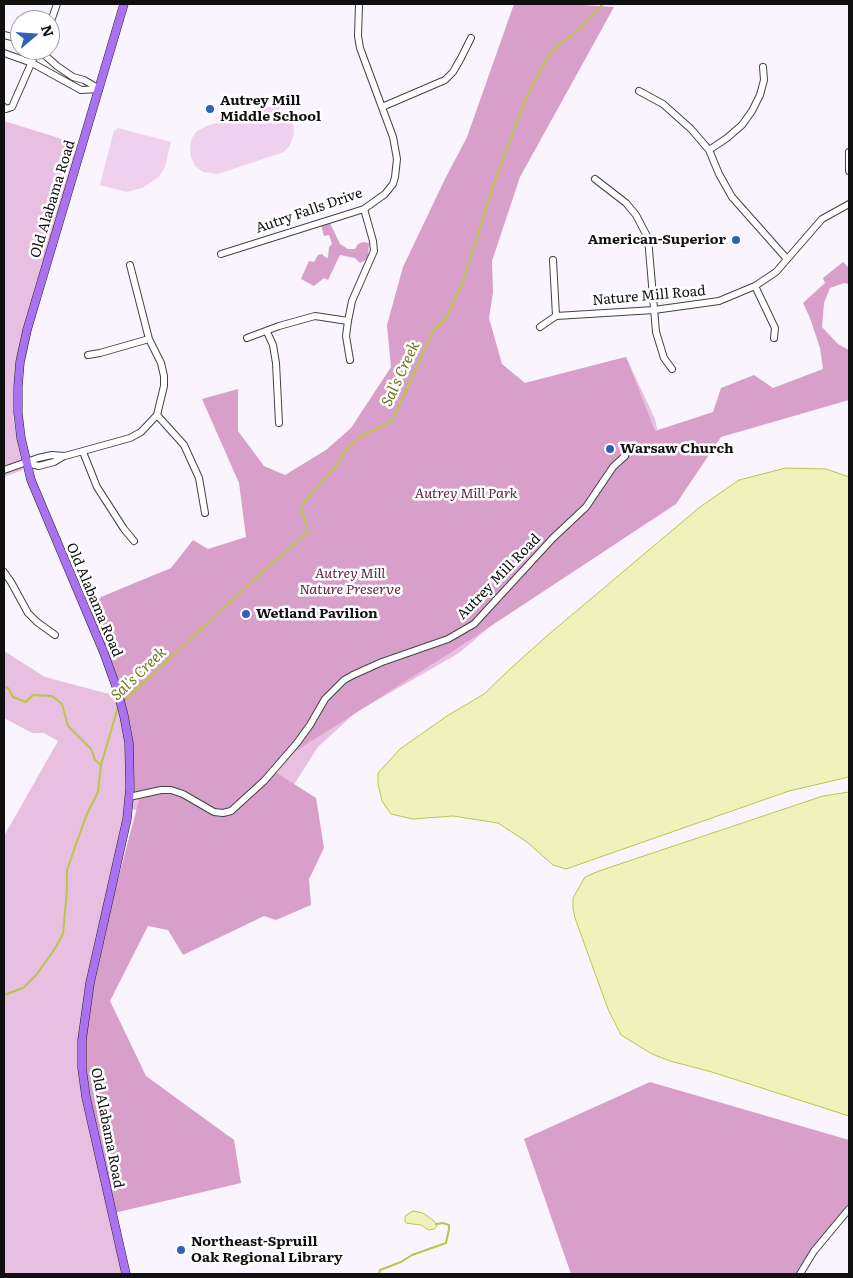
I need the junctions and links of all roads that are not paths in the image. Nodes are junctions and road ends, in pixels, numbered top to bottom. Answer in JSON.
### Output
{"nodes":[{"id":1,"x":124,"y":4,"type":"edge"},
{"id":2,"x":359,"y":4,"type":"edge"},
{"id":3,"x":470,"y":38,"type":"dead end"},
{"id":4,"x":4,"y":53,"type":"edge"},
{"id":5,"x":50,"y":60,"type":"edge"},
{"id":6,"x":32,"y":62,"type":"junction"},
{"id":7,"x":763,"y":67,"type":"dead end"},
{"id":8,"x":99,"y":89,"type":"junction"},
{"id":9,"x":639,"y":91,"type":"dead end"},
{"id":10,"x":4,"y":107,"type":"edge"},
{"id":11,"x":382,"y":107,"type":"junction"},
{"id":12,"x":708,"y":150,"type":"junction"},
{"id":13,"x":849,"y":152,"type":"edge"},
{"id":14,"x":849,"y":171,"type":"edge"},
{"id":15,"x":594,"y":179,"type":"dead end"},
{"id":16,"x":849,"y":204,"type":"edge"},
{"id":17,"x":364,"y":209,"type":"junction"},
{"id":18,"x":220,"y":254,"type":"dead end"},
{"id":19,"x":788,"y":259,"type":"junction"},
{"id":20,"x":552,"y":260,"type":"dead end"},
{"id":21,"x":130,"y":265,"type":"dead end"},
{"id":22,"x":754,"y":286,"type":"junction"},
{"id":23,"x":654,"y":310,"type":"junction"},
{"id":24,"x":556,"y":316,"type":"junction"},
{"id":25,"x":348,"y":320,"type":"junction"},
{"id":26,"x":540,"y":327,"type":"dead end"},
{"id":27,"x":267,"y":332,"type":"junction"},
{"id":28,"x":247,"y":338,"type":"dead end"},
{"id":29,"x":774,"y":338,"type":"dead end"},
{"id":30,"x":149,"y":339,"type":"junction"},
{"id":31,"x":88,"y":355,"type":"dead end"},
{"id":32,"x":350,"y":360,"type":"dead end"},
{"id":33,"x":672,"y":369,"type":"dead end"},
{"id":34,"x":157,"y":415,"type":"junction"},
{"id":35,"x":279,"y":423,"type":"dead end"},
{"id":36,"x":83,"y":452,"type":"junction"},
{"id":37,"x":625,"y":456,"type":"dead end"},
{"id":38,"x":26,"y":463,"type":"junction"},
{"id":39,"x":4,"y":470,"type":"edge"},
{"id":40,"x":205,"y":513,"type":"dead end"},
{"id":41,"x":134,"y":541,"type":"dead end"},
{"id":42,"x":4,"y":572,"type":"edge"},
{"id":43,"x":55,"y":634,"type":"dead end"},
{"id":44,"x":130,"y":797,"type":"junction"},
{"id":45,"x":849,"y":1209,"type":"edge"},
{"id":46,"x":126,"y":1274,"type":"edge"},
{"id":47,"x":800,"y":1274,"type":"edge"}],
"edges":[{"from":1,"to":8,"type":"main road","name":"Old Alabama Road"},
{"from":2,"to":11,"type":"street","name":"Autry Falls Drive"},
{"from":3,"to":11,"type":"street"},
{"from":4,"to":6,"type":"street"},
{"from":5,"to":8,"type":"street"},
{"from":6,"to":8,"type":"street"},
{"from":6,"to":10,"type":"street"},
{"from":7,"to":12,"type":"street"},
{"from":8,"to":38,"type":"main road","name":"Old Alabama Road"},
{"from":9,"to":12,"type":"street"},
{"from":11,"to":17,"type":"street","name":"Autry Falls Drive"},
{"from":12,"to":19,"type":"street"},
{"from":13,"to":14,"type":"street"},
{"from":15,"to":23,"type":"street"},
{"from":16,"to":19,"type":"street","name":"Nature Mill Road"},
{"from":17,"to":18,"type":"street","name":"Autry Falls Drive"},
{"from":17,"to":25,"type":"street"},
{"from":19,"to":22,"type":"street","name":"Nature Mill Road"},
{"from":20,"to":24,"type":"street"},
{"from":21,"to":30,"type":"street"},
{"from":22,"to":23,"type":"street","name":"Nature Mill Road"},
{"from":22,"to":29,"type":"street"},
{"from":23,"to":24,"type":"street","name":"Nature Mill Road"},
{"from":23,"to":33,"type":"street"},
{"from":24,"to":26,"type":"street"},
{"from":25,"to":27,"type":"street"},
{"from":25,"to":32,"type":"street"},
{"from":27,"to":28,"type":"street"},
{"from":27,"to":35,"type":"street"},
{"from":30,"to":31,"type":"street"},
{"from":30,"to":34,"type":"street"},
{"from":34,"to":36,"type":"street"},
{"from":34,"to":40,"type":"street"},
{"from":36,"to":38,"type":"street"},
{"from":36,"to":41,"type":"street"},
{"from":37,"to":44,"type":"street","name":"Autrey Mill Road"},
{"from":38,"to":39,"type":"street"},
{"from":38,"to":44,"type":"main road","name":"Old Alabama Road"},
{"from":42,"to":43,"type":"street"},
{"from":44,"to":46,"type":"main road","name":"Old Alabama Road"},
{"from":45,"to":47,"type":"street"}]}
